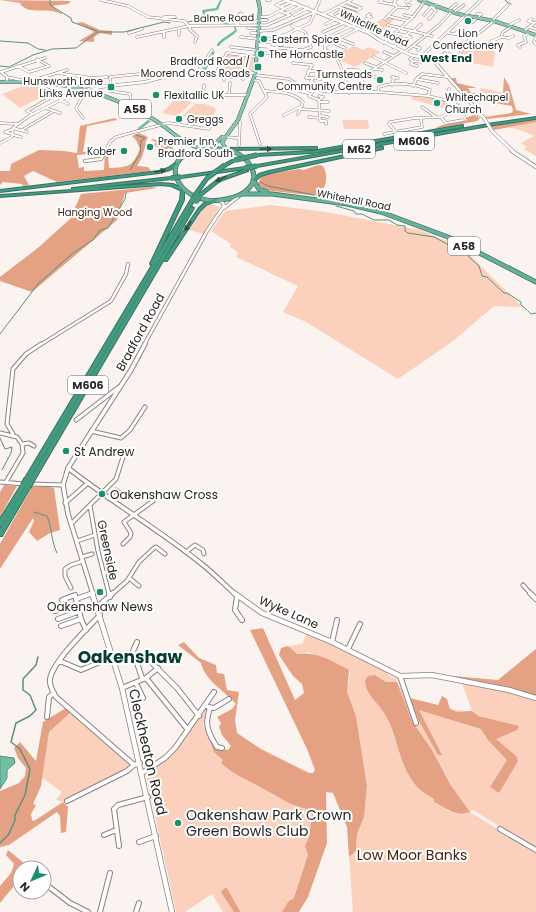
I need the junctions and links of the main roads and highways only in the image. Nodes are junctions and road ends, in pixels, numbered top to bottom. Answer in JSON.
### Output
{"nodes":[{"id":1,"x":258,"y":0,"type":"edge"},
{"id":2,"x":287,"y":0,"type":"edge"},
{"id":3,"x":419,"y":0,"type":"edge"},
{"id":4,"x":425,"y":1,"type":"edge"},
{"id":5,"x":536,"y":35,"type":"edge"},
{"id":6,"x":255,"y":74,"type":"junction"},
{"id":7,"x":0,"y":82,"type":"edge"},
{"id":8,"x":92,"y":89,"type":"junction"},
{"id":9,"x":536,"y":115,"type":"edge"},
{"id":10,"x":536,"y":118,"type":"edge"},
{"id":11,"x":452,"y":128,"type":"junction"},
{"id":12,"x":460,"y":130,"type":"junction"},
{"id":13,"x":175,"y":134,"type":"junction"},
{"id":14,"x":224,"y":137,"type":"junction"},
{"id":15,"x":366,"y":142,"type":"junction"},
{"id":16,"x":202,"y":149,"type":"junction"},
{"id":17,"x":227,"y":149,"type":"junction"},
{"id":18,"x":368,"y":151,"type":"junction"},
{"id":19,"x":177,"y":163,"type":"junction"},
{"id":20,"x":257,"y":166,"type":"junction"},
{"id":21,"x":536,"y":167,"type":"edge"},
{"id":22,"x":245,"y":168,"type":"junction"},
{"id":23,"x":170,"y":177,"type":"junction"},
{"id":24,"x":254,"y":180,"type":"junction"},
{"id":25,"x":145,"y":186,"type":"junction"},
{"id":26,"x":182,"y":190,"type":"junction"},
{"id":27,"x":0,"y":192,"type":"edge"},
{"id":28,"x":198,"y":194,"type":"junction"},
{"id":29,"x":241,"y":194,"type":"junction"},
{"id":30,"x":0,"y":196,"type":"edge"},
{"id":31,"x":217,"y":200,"type":"junction"},
{"id":32,"x":194,"y":201,"type":"junction"},
{"id":33,"x":390,"y":214,"type":"junction"},
{"id":34,"x":174,"y":217,"type":"junction"},
{"id":35,"x":149,"y":274,"type":"junction"},
{"id":36,"x":536,"y":282,"type":"edge"},
{"id":37,"x":144,"y":292,"type":"junction"},
{"id":38,"x":30,"y":480,"type":"junction"},
{"id":39,"x":25,"y":486,"type":"junction"},
{"id":40,"x":0,"y":524,"type":"edge"},
{"id":41,"x":0,"y":534,"type":"edge"}],
"edges":[{"from":1,"to":6,"type":"main road"},
{"from":2,"to":21,"type":"main road","name":"Whitcliffe Road","bridge":true},
{"from":3,"to":4,"type":"main road"},
{"from":4,"to":5,"type":"main road"},
{"from":6,"to":8,"type":"main road"},
{"from":6,"to":14,"type":"main road"},
{"from":7,"to":8,"type":"main road","number":"A58"},
{"from":8,"to":13,"type":"main road","number":"A58"},
{"from":9,"to":11,"type":"highway","number":"M62"},
{"from":10,"to":12,"type":"highway","number":"M62"},
{"from":11,"to":15,"type":"highway","number":"M606"},
{"from":11,"to":20,"type":"highway","number":"M62"},
{"from":12,"to":18,"type":"highway","number":"M606"},
{"from":12,"to":20,"type":"highway","number":"M62"},
{"from":13,"to":16,"type":"main road","number":"A58"},
{"from":13,"to":19,"type":"main road","number":"A58"},
{"from":14,"to":16,"type":"main road"},
{"from":14,"to":17,"type":"main road"},
{"from":17,"to":15,"type":"highway","one_way":true},
{"from":15,"to":28,"type":"highway","number":"M606","bridge":true},
{"from":16,"to":17,"type":"highway"},
{"from":16,"to":19,"type":"highway"},
{"from":17,"to":24,"type":"highway"},
{"from":18,"to":20,"type":"highway","number":"M606"},
{"from":18,"to":24,"type":"highway"},
{"from":19,"to":26,"type":"highway"},
{"from":27,"to":19,"type":"highway","one_way":true},
{"from":20,"to":22,"type":"highway","number":"M606"},
{"from":22,"to":23,"type":"highway","bridge":true},
{"from":22,"to":28,"type":"highway","number":"M606","one_way":true},
{"from":23,"to":27,"type":"highway"},
{"from":23,"to":30,"type":"highway"},
{"from":24,"to":29,"type":"highway"},
{"from":24,"to":33,"type":"highway","number":"A58"},
{"from":25,"to":26,"type":"highway"},
{"from":25,"to":30,"type":"highway"},
{"from":25,"to":34,"type":"highway"},
{"from":26,"to":31,"type":"highway"},
{"from":26,"to":34,"type":"highway","number":"M606"},
{"from":28,"to":32,"type":"highway","number":"M606","bridge":true},
{"from":29,"to":31,"type":"highway"},
{"from":29,"to":33,"type":"highway","name":"Whitehall Road","number":"A58"},
{"from":31,"to":37,"type":"highway","number":"M606","one_way":true},
{"from":32,"to":35,"type":"highway","number":"M606"},
{"from":32,"to":37,"type":"highway","number":"M606"},
{"from":33,"to":36,"type":"highway","name":"Whitehall Road","number":"A58"},
{"from":34,"to":35,"type":"highway","number":"M606"},
{"from":35,"to":38,"type":"highway","number":"M606"},
{"from":37,"to":38,"type":"highway","number":"M606"},
{"from":38,"to":39,"type":"highway","number":"M606","bridge":true},
{"from":39,"to":40,"type":"highway","number":"M606"},
{"from":39,"to":41,"type":"highway","number":"M606"}]}
